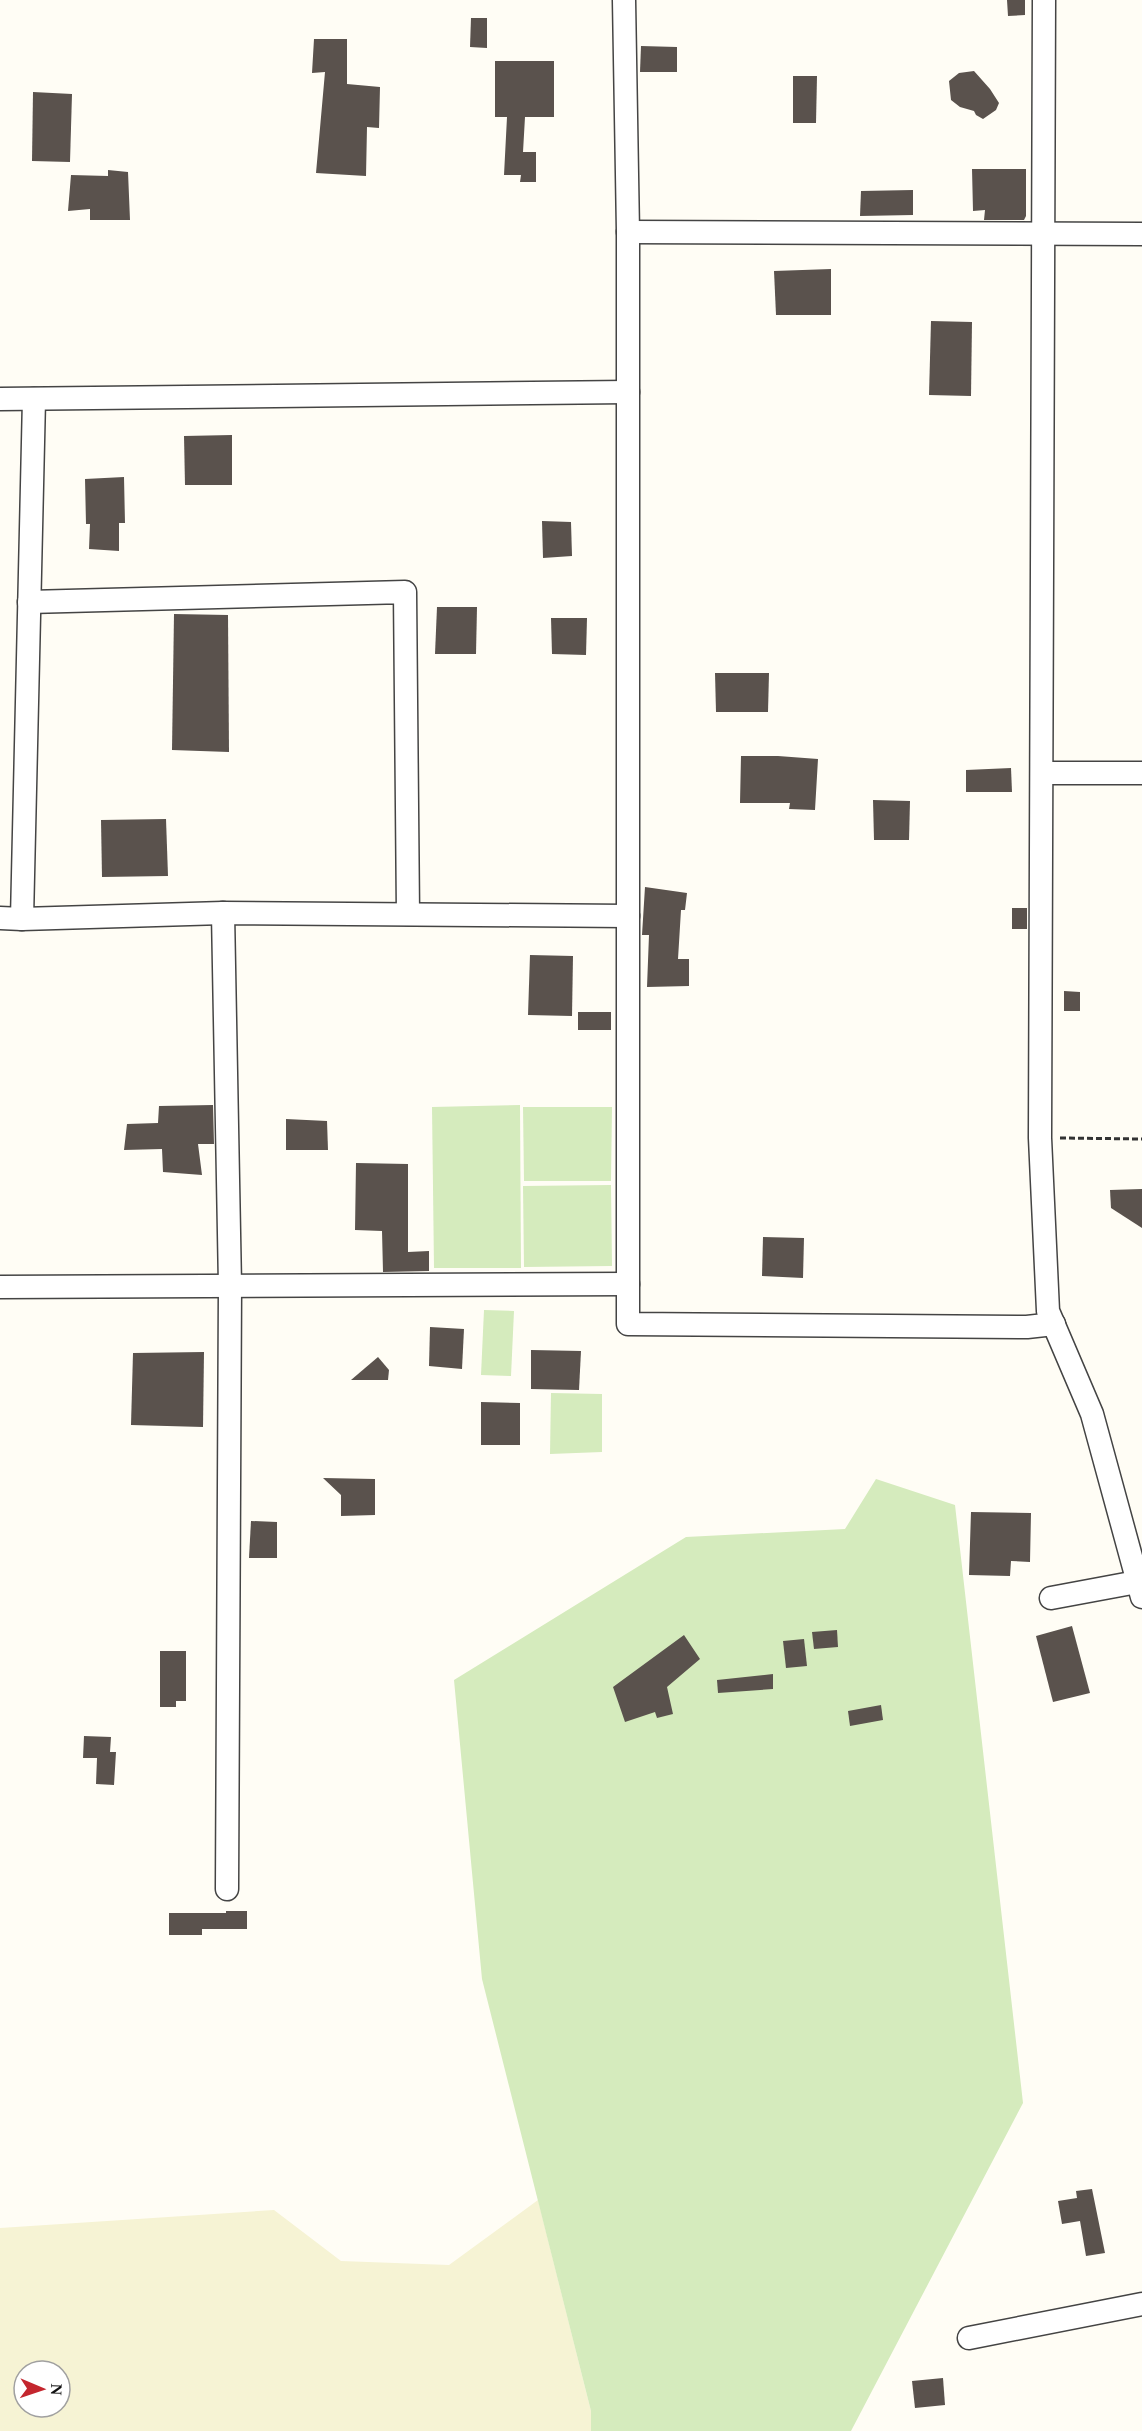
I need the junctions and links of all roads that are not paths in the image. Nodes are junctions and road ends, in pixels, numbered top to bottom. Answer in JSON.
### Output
{"nodes":[{"id":1,"x":624,"y":0,"type":"edge"},
{"id":2,"x":1044,"y":0,"type":"edge"},
{"id":3,"x":628,"y":232,"type":"junction"},
{"id":4,"x":1045,"y":234,"type":"junction"},
{"id":5,"x":1142,"y":234,"type":"edge"},
{"id":6,"x":628,"y":392,"type":"junction"},
{"id":7,"x":0,"y":399,"type":"edge"},
{"id":8,"x":34,"y":399,"type":"junction"},
{"id":9,"x":30,"y":602,"type":"junction"},
{"id":10,"x":1043,"y":773,"type":"junction"},
{"id":11,"x":1142,"y":773,"type":"edge"},
{"id":12,"x":223,"y":914,"type":"junction"},
{"id":13,"x":408,"y":914,"type":"junction"},
{"id":14,"x":628,"y":916,"type":"junction"},
{"id":15,"x":11,"y":918,"type":"edge"},
{"id":16,"x":628,"y":1284,"type":"junction"},
{"id":17,"x":230,"y":1286,"type":"junction"},
{"id":18,"x":0,"y":1287,"type":"edge"},
{"id":19,"x":1054,"y":1324,"type":"junction"},
{"id":20,"x":1141,"y":1587,"type":"edge"},
{"id":21,"x":1051,"y":1598,"type":"dead end"},
{"id":22,"x":227,"y":1889,"type":"dead end"},
{"id":23,"x":1142,"y":2304,"type":"edge"},
{"id":24,"x":969,"y":2338,"type":"dead end"}],
"edges":[{"from":1,"to":3,"type":"street"},
{"from":2,"to":4,"type":"street"},
{"from":3,"to":4,"type":"street"},
{"from":3,"to":6,"type":"street"},
{"from":4,"to":5,"type":"street"},
{"from":4,"to":10,"type":"street"},
{"from":6,"to":8,"type":"street"},
{"from":6,"to":14,"type":"street"},
{"from":7,"to":8,"type":"street"},
{"from":8,"to":9,"type":"street"},
{"from":9,"to":13,"type":"street"},
{"from":9,"to":15,"type":"street"},
{"from":10,"to":11,"type":"street"},
{"from":10,"to":19,"type":"street"},
{"from":12,"to":13,"type":"street"},
{"from":12,"to":15,"type":"street"},
{"from":12,"to":17,"type":"street"},
{"from":13,"to":14,"type":"street"},
{"from":14,"to":16,"type":"street"},
{"from":16,"to":17,"type":"street"},
{"from":16,"to":19,"type":"street"},
{"from":17,"to":18,"type":"street"},
{"from":17,"to":22,"type":"street"},
{"from":19,"to":20,"type":"street"},
{"from":20,"to":21,"type":"street"},
{"from":23,"to":24,"type":"street"}]}
